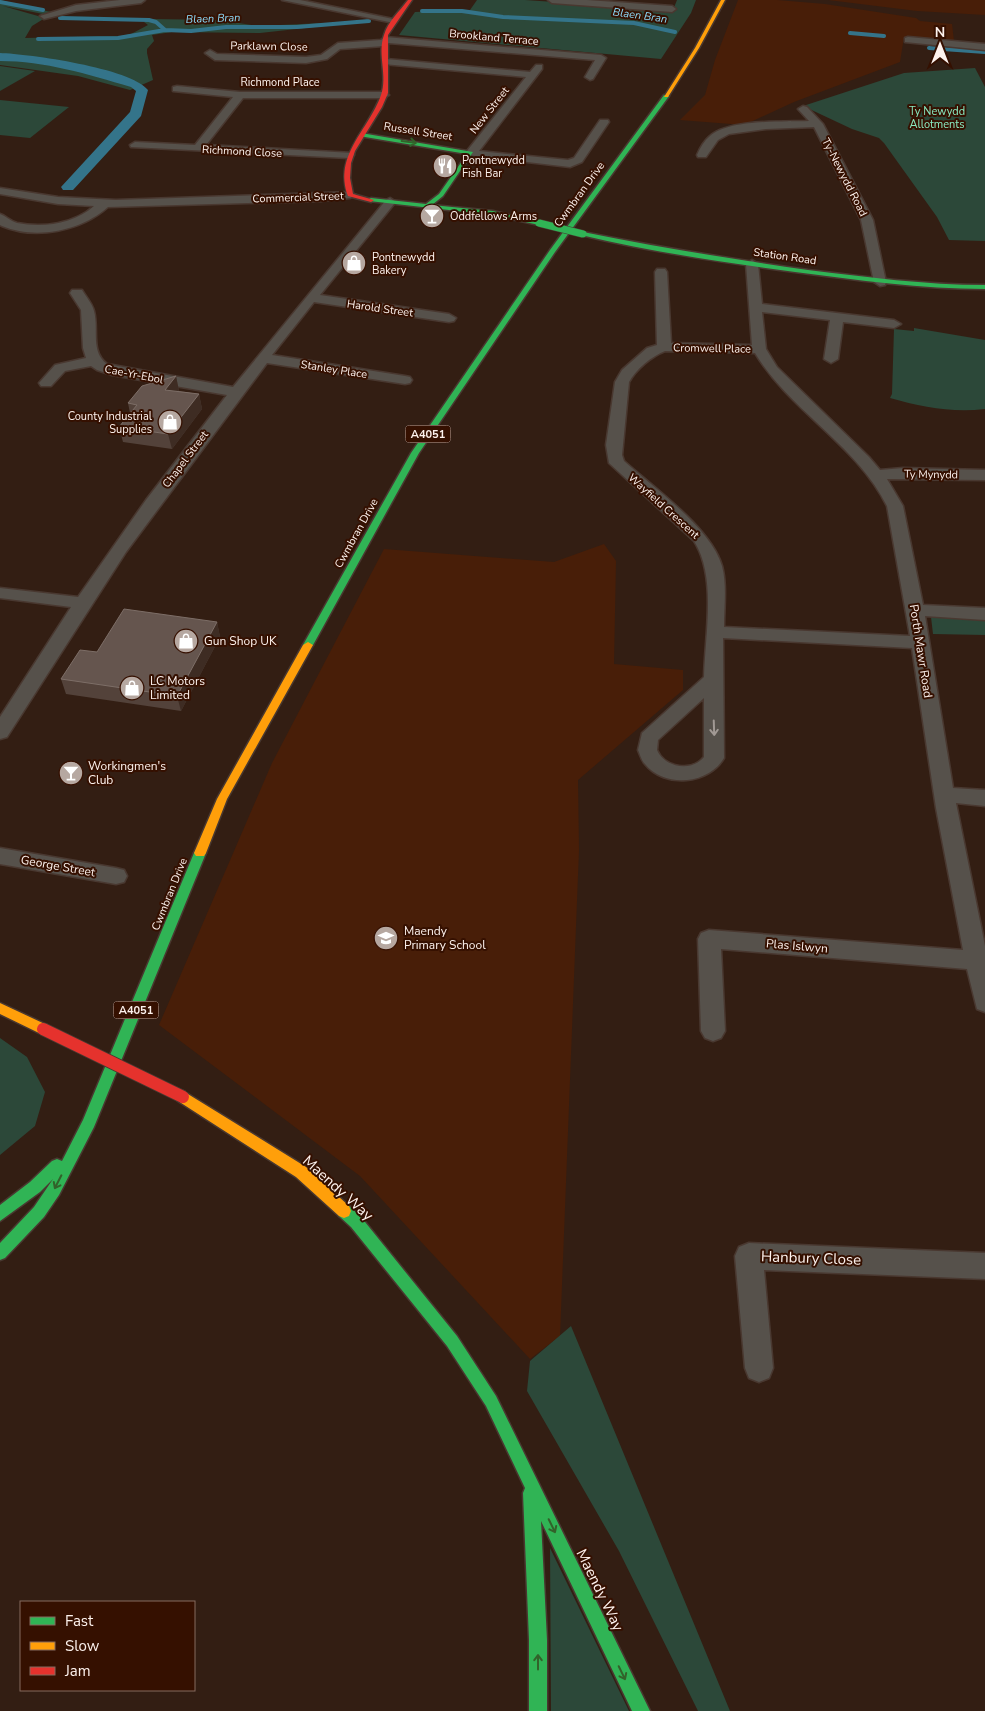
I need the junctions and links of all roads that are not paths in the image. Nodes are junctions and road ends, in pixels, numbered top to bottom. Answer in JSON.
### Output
{"nodes":[{"id":1,"x":141,"y":0,"type":"edge"},
{"id":2,"x":286,"y":0,"type":"edge"},
{"id":3,"x":410,"y":0,"type":"edge"},
{"id":4,"x":552,"y":0,"type":"edge"},
{"id":5,"x":723,"y":0,"type":"edge"},
{"id":6,"x":596,"y":2,"type":"edge"},
{"id":7,"x":672,"y":8,"type":"dead end"},
{"id":8,"x":44,"y":16,"type":"dead end"},
{"id":9,"x":394,"y":20,"type":"junction"},
{"id":10,"x":908,"y":40,"type":"dead end"},
{"id":11,"x":384,"y":42,"type":"junction"},
{"id":12,"x":985,"y":47,"type":"edge"},
{"id":13,"x":210,"y":53,"type":"dead end"},
{"id":14,"x":550,"y":53,"type":"junction"},
{"id":15,"x":386,"y":62,"type":"junction"},
{"id":16,"x":532,"y":75,"type":"junction"},
{"id":17,"x":590,"y":76,"type":"dead end"},
{"id":18,"x":177,"y":89,"type":"dead end"},
{"id":19,"x":240,"y":95,"type":"junction"},
{"id":20,"x":384,"y":95,"type":"junction"},
{"id":21,"x":803,"y":109,"type":"dead end"},
{"id":22,"x":604,"y":122,"type":"dead end"},
{"id":23,"x":818,"y":124,"type":"junction"},
{"id":24,"x":361,"y":134,"type":"junction"},
{"id":25,"x":135,"y":145,"type":"dead end"},
{"id":26,"x":198,"y":148,"type":"junction"},
{"id":27,"x":471,"y":153,"type":"junction"},
{"id":28,"x":702,"y":154,"type":"dead end"},
{"id":29,"x":349,"y":155,"type":"junction"},
{"id":30,"x":350,"y":195,"type":"junction"},
{"id":31,"x":390,"y":202,"type":"junction"},
{"id":32,"x":104,"y":204,"type":"junction"},
{"id":33,"x":428,"y":205,"type":"junction"},
{"id":34,"x":2,"y":208,"type":"edge"},
{"id":35,"x":583,"y":234,"type":"joint"},
{"id":36,"x":752,"y":264,"type":"junction"},
{"id":37,"x":660,"y":272,"type":"dead end"},
{"id":38,"x":880,"y":282,"type":"junction"},
{"id":39,"x":985,"y":287,"type":"edge"},
{"id":40,"x":77,"y":293,"type":"dead end"},
{"id":41,"x":311,"y":298,"type":"junction"},
{"id":42,"x":755,"y":307,"type":"junction"},
{"id":43,"x":837,"y":317,"type":"junction"},
{"id":44,"x":449,"y":318,"type":"dead end"},
{"id":45,"x":894,"y":324,"type":"dead end"},
{"id":46,"x":664,"y":347,"type":"junction"},
{"id":47,"x":759,"y":349,"type":"junction"},
{"id":48,"x":263,"y":358,"type":"junction"},
{"id":49,"x":831,"y":358,"type":"dead end"},
{"id":50,"x":93,"y":361,"type":"junction"},
{"id":51,"x":405,"y":380,"type":"dead end"},
{"id":52,"x":622,"y":382,"type":"joint"},
{"id":53,"x":46,"y":384,"type":"dead end"},
{"id":54,"x":236,"y":392,"type":"junction"},
{"id":55,"x":877,"y":475,"type":"junction"},
{"id":56,"x":985,"y":475,"type":"edge"},
{"id":57,"x":0,"y":593,"type":"edge"},
{"id":58,"x":84,"y":603,"type":"junction"},
{"id":59,"x":915,"y":610,"type":"junction"},
{"id":60,"x":985,"y":614,"type":"edge"},
{"id":61,"x":715,"y":632,"type":"junction"},
{"id":62,"x":920,"y":642,"type":"junction"},
{"id":63,"x":713,"y":679,"type":"junction"},
{"id":64,"x":0,"y":732,"type":"edge"},
{"id":65,"x":944,"y":795,"type":"junction"},
{"id":66,"x":985,"y":798,"type":"edge"},
{"id":67,"x":0,"y":856,"type":"edge"},
{"id":68,"x":116,"y":876,"type":"dead end"},
{"id":69,"x":976,"y":960,"type":"junction"},
{"id":70,"x":985,"y":1002,"type":"edge"},
{"id":71,"x":0,"y":1008,"type":"edge"},
{"id":72,"x":713,"y":1031,"type":"dead end"},
{"id":73,"x":89,"y":1123,"type":"junction"},
{"id":74,"x":0,"y":1214,"type":"edge"},
{"id":75,"x":0,"y":1253,"type":"edge"},
{"id":76,"x":985,"y":1266,"type":"edge"},
{"id":77,"x":759,"y":1368,"type":"dead end"},
{"id":78,"x":530,"y":1482,"type":"junction"},
{"id":79,"x":538,"y":1711,"type":"edge"},
{"id":80,"x":641,"y":1711,"type":"edge"}],
"edges":[{"from":1,"to":8,"type":"street"},
{"from":2,"to":9,"type":"street"},
{"from":3,"to":9,"type":"street"},
{"from":4,"to":6,"type":"street"},
{"from":5,"to":73,"type":"street","name":"Cwmbran Drive","number":"A4051"},
{"from":6,"to":7,"type":"street"},
{"from":9,"to":11,"type":"street"},
{"from":10,"to":12,"type":"street"},
{"from":11,"to":13,"type":"street","name":"Parklawn Close"},
{"from":11,"to":14,"type":"street","name":"Brookland Terrace"},
{"from":11,"to":15,"type":"street"},
{"from":14,"to":16,"type":"street","name":"New Street"},
{"from":14,"to":17,"type":"street","name":"Brookland Terrace"},
{"from":15,"to":16,"type":"street"},
{"from":15,"to":20,"type":"street"},
{"from":16,"to":27,"type":"street","name":"New Street"},
{"from":18,"to":19,"type":"street","name":"Richmond Place"},
{"from":19,"to":20,"type":"street","name":"Richmond Place"},
{"from":19,"to":26,"type":"street"},
{"from":20,"to":24,"type":"street"},
{"from":21,"to":23,"type":"street","name":"Ty-Newydd Road"},
{"from":22,"to":27,"type":"street"},
{"from":23,"to":28,"type":"street"},
{"from":23,"to":38,"type":"street","name":"Ty-Newydd Road"},
{"from":24,"to":27,"type":"street","name":"Russell Street","one_way":true},
{"from":24,"to":29,"type":"street"},
{"from":25,"to":26,"type":"street","name":"Richmond Close"},
{"from":26,"to":29,"type":"street","name":"Richmond Close"},
{"from":27,"to":33,"type":"street","name":"New Street"},
{"from":29,"to":30,"type":"street"},
{"from":30,"to":31,"type":"street","name":"Commercial Street"},
{"from":30,"to":32,"type":"street","name":"Commercial Street"},
{"from":31,"to":33,"type":"street","name":"Commercial Street"},
{"from":31,"to":41,"type":"street","name":"Chapel Street"},
{"from":32,"to":34,"type":"street","name":"Commercial Street"},
{"from":32,"to":34,"type":"street"},
{"from":33,"to":35,"type":"street","name":"Commercial Street","bridge":true},
{"from":35,"to":36,"type":"street","name":"Station Road"},
{"from":36,"to":38,"type":"street","name":"Station Road"},
{"from":36,"to":42,"type":"street"},
{"from":37,"to":46,"type":"street","name":"Cromwell Place"},
{"from":38,"to":39,"type":"street","name":"Station Road"},
{"from":40,"to":50,"type":"street","name":"Cae-Yr-Ebol"},
{"from":41,"to":44,"type":"street","name":"Harold Street"},
{"from":41,"to":48,"type":"street","name":"Chapel Street"},
{"from":42,"to":43,"type":"street"},
{"from":42,"to":47,"type":"street"},
{"from":43,"to":45,"type":"street"},
{"from":43,"to":49,"type":"street"},
{"from":46,"to":47,"type":"street","name":"Cromwell Place"},
{"from":46,"to":52,"type":"street","name":"Cromwell Place"},
{"from":47,"to":55,"type":"street","name":"Porth Mawr Road"},
{"from":48,"to":51,"type":"street","name":"Stanley Place"},
{"from":48,"to":54,"type":"street","name":"Chapel Street"},
{"from":50,"to":53,"type":"street","name":"Cae-Yr-Ebol"},
{"from":50,"to":54,"type":"street","name":"Cae-Yr-Ebol"},
{"from":52,"to":61,"type":"street","name":"Wayfield Crescent"},
{"from":54,"to":58,"type":"street","name":"Chapel Street"},
{"from":55,"to":56,"type":"street","name":"Ty Mynydd"},
{"from":55,"to":59,"type":"street","name":"Porth Mawr Road"},
{"from":57,"to":58,"type":"street"},
{"from":58,"to":64,"type":"street","name":"Chapel Street"},
{"from":59,"to":60,"type":"street"},
{"from":59,"to":62,"type":"street","name":"Porth Mawr Road"},
{"from":61,"to":62,"type":"street"},
{"from":61,"to":63,"type":"street","name":"Wayfield Crescent"},
{"from":62,"to":65,"type":"street","name":"Porth Mawr Road"},
{"from":63,"to":63,"type":"street","name":"Wayfield Crescent","one_way":true},
{"from":65,"to":66,"type":"street"},
{"from":65,"to":69,"type":"street","name":"Porth Mawr Road"},
{"from":67,"to":68,"type":"street","name":"George Street"},
{"from":69,"to":70,"type":"street","name":"Porth Mawr Road"},
{"from":69,"to":72,"type":"street","name":"Plas Islwyn"},
{"from":71,"to":78,"type":"street","name":"Maendy Way","bridge":true},
{"from":73,"to":74,"type":"street","name":"Cwmbran Drive","number":"A4051"},
{"from":73,"to":75,"type":"street","name":"Cwmbran Drive","number":"A4051","one_way":true},
{"from":76,"to":77,"type":"street","name":"Hanbury Close"},
{"from":79,"to":78,"type":"street","name":"Maendy Way","one_way":true},
{"from":78,"to":80,"type":"street","name":"Maendy Way","one_way":true}]}
